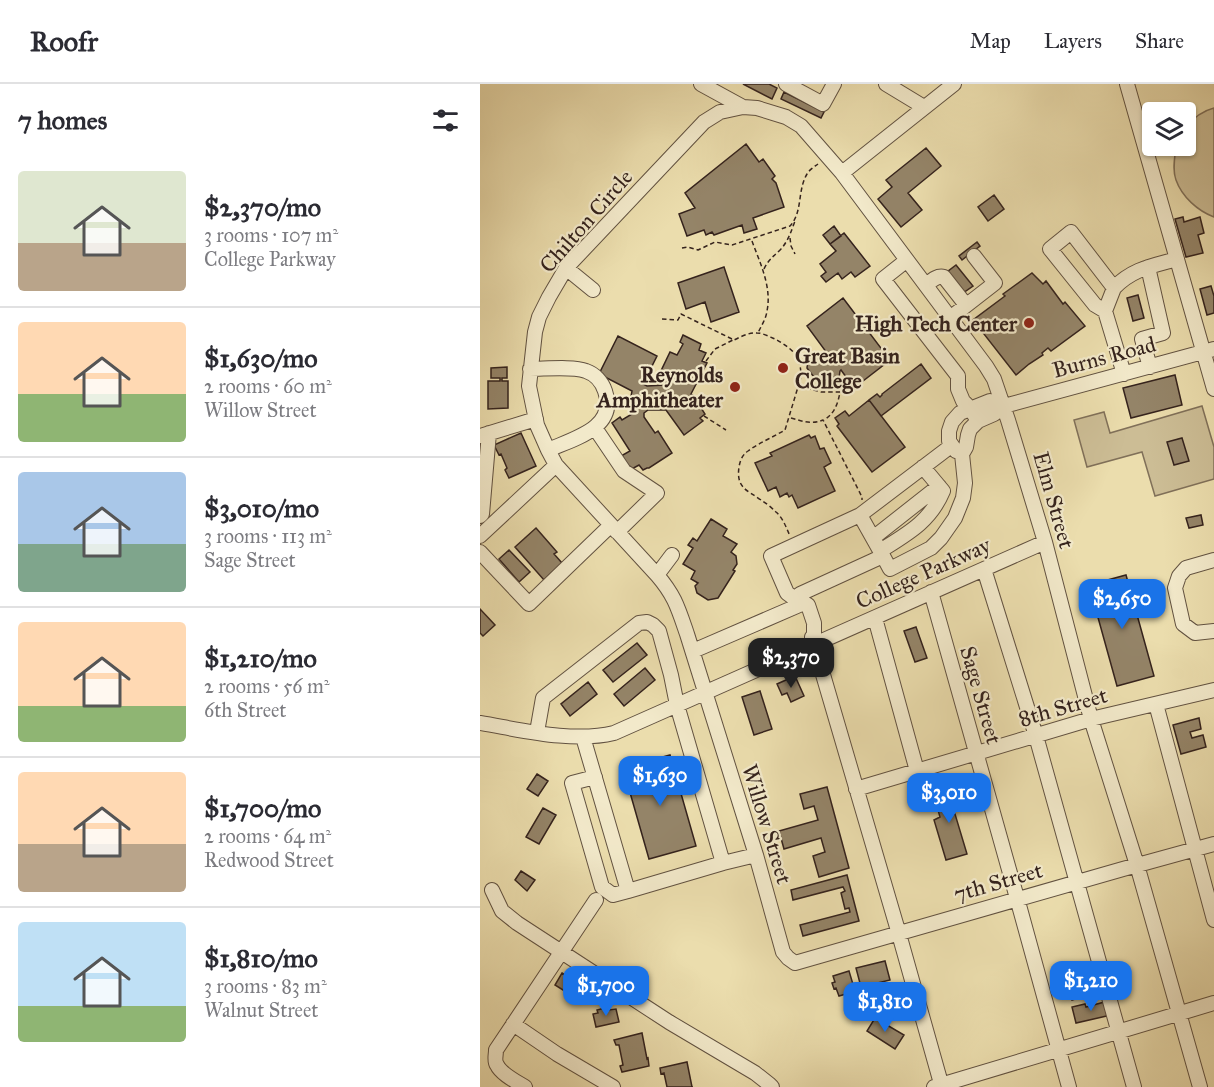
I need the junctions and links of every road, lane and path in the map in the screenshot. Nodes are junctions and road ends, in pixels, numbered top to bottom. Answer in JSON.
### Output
{"nodes":[{"id":1,"x":701,"y":84,"type":"edge"},
{"id":2,"x":786,"y":84,"type":"edge"},
{"id":3,"x":834,"y":84,"type":"edge"},
{"id":4,"x":886,"y":84,"type":"edge"},
{"id":5,"x":954,"y":84,"type":"edge"},
{"id":6,"x":1127,"y":84,"type":"edge"},
{"id":7,"x":744,"y":107,"type":"junction"},
{"id":8,"x":924,"y":107,"type":"junction"},
{"id":9,"x":828,"y":156,"type":"junction"},
{"id":10,"x":842,"y":173,"type":"junction"},
{"id":11,"x":795,"y":220,"type":"junction"},
{"id":12,"x":790,"y":237,"type":"junction"},
{"id":13,"x":752,"y":240,"type":"junction"},
{"id":14,"x":682,"y":248,"type":"dead end"},
{"id":15,"x":795,"y":254,"type":"dead end"},
{"id":16,"x":974,"y":256,"type":"dead end"},
{"id":17,"x":1177,"y":259,"type":"junction"},
{"id":18,"x":907,"y":260,"type":"junction"},
{"id":19,"x":1148,"y":267,"type":"junction"},
{"id":20,"x":566,"y":268,"type":"junction"},
{"id":21,"x":763,"y":271,"type":"junction"},
{"id":22,"x":926,"y":285,"type":"junction"},
{"id":23,"x":1114,"y":288,"type":"junction"},
{"id":24,"x":593,"y":290,"type":"dead end"},
{"id":25,"x":966,"y":305,"type":"junction"},
{"id":26,"x":1105,"y":311,"type":"junction"},
{"id":27,"x":950,"y":318,"type":"junction"},
{"id":28,"x":662,"y":319,"type":"dead end"},
{"id":29,"x":758,"y":333,"type":"junction"},
{"id":30,"x":734,"y":340,"type":"junction"},
{"id":31,"x":1209,"y":350,"type":"edge"},
{"id":32,"x":706,"y":360,"type":"dead end"},
{"id":33,"x":1150,"y":367,"type":"junction"},
{"id":34,"x":530,"y":369,"type":"junction"},
{"id":35,"x":1124,"y":374,"type":"junction"},
{"id":36,"x":799,"y":386,"type":"junction"},
{"id":37,"x":1214,"y":389,"type":"edge"},
{"id":38,"x":1004,"y":406,"type":"junction"},
{"id":39,"x":970,"y":408,"type":"junction"},
{"id":40,"x":704,"y":416,"type":"dead end"},
{"id":41,"x":789,"y":418,"type":"junction"},
{"id":42,"x":536,"y":419,"type":"junction"},
{"id":43,"x":823,"y":420,"type":"junction"},
{"id":44,"x":978,"y":422,"type":"junction"},
{"id":45,"x":595,"y":428,"type":"junction"},
{"id":46,"x":726,"y":430,"type":"dead end"},
{"id":47,"x":484,"y":435,"type":"edge"},
{"id":48,"x":548,"y":450,"type":"junction"},
{"id":49,"x":957,"y":450,"type":"junction"},
{"id":50,"x":556,"y":465,"type":"junction"},
{"id":51,"x":923,"y":467,"type":"junction"},
{"id":52,"x":939,"y":486,"type":"junction"},
{"id":53,"x":862,"y":497,"type":"dead end"},
{"id":54,"x":860,"y":515,"type":"junction"},
{"id":55,"x":480,"y":516,"type":"edge"},
{"id":56,"x":614,"y":528,"type":"junction"},
{"id":57,"x":480,"y":536,"type":"edge"},
{"id":58,"x":873,"y":538,"type":"junction"},
{"id":59,"x":1044,"y":542,"type":"junction"},
{"id":60,"x":795,"y":545,"type":"junction"},
{"id":61,"x":480,"y":552,"type":"edge"},
{"id":62,"x":881,"y":554,"type":"junction"},
{"id":63,"x":672,"y":555,"type":"dead end"},
{"id":64,"x":1214,"y":560,"type":"edge"},
{"id":65,"x":984,"y":569,"type":"junction"},
{"id":66,"x":657,"y":575,"type":"junction"},
{"id":67,"x":931,"y":592,"type":"junction"},
{"id":68,"x":803,"y":603,"type":"junction"},
{"id":69,"x":875,"y":618,"type":"junction"},
{"id":70,"x":1214,"y":631,"type":"edge"},
{"id":71,"x":814,"y":644,"type":"junction"},
{"id":72,"x":693,"y":651,"type":"junction"},
{"id":73,"x":1214,"y":690,"type":"edge"},
{"id":74,"x":705,"y":692,"type":"junction"},
{"id":75,"x":1156,"y":704,"type":"junction"},
{"id":76,"x":676,"y":705,"type":"junction"},
{"id":77,"x":1091,"y":719,"type":"junction"},
{"id":78,"x":480,"y":723,"type":"edge"},
{"id":79,"x":537,"y":732,"type":"junction"},
{"id":80,"x":1036,"y":736,"type":"junction"},
{"id":81,"x":583,"y":737,"type":"junction"},
{"id":82,"x":976,"y":754,"type":"junction"},
{"id":83,"x":917,"y":771,"type":"junction"},
{"id":84,"x":595,"y":777,"type":"junction"},
{"id":85,"x":856,"y":789,"type":"junction"},
{"id":86,"x":1214,"y":844,"type":"edge"},
{"id":87,"x":1196,"y":849,"type":"junction"},
{"id":88,"x":756,"y":855,"type":"junction"},
{"id":89,"x":723,"y":863,"type":"junction"},
{"id":90,"x":1137,"y":865,"type":"junction"},
{"id":91,"x":1076,"y":882,"type":"junction"},
{"id":92,"x":492,"y":890,"type":"dead end"},
{"id":93,"x":628,"y":891,"type":"junction"},
{"id":94,"x":1017,"y":898,"type":"junction"},
{"id":95,"x":596,"y":900,"type":"dead end"},
{"id":96,"x":1214,"y":920,"type":"edge"},
{"id":97,"x":899,"y":934,"type":"junction"},
{"id":98,"x":562,"y":952,"type":"junction"},
{"id":99,"x":795,"y":963,"type":"joint"},
{"id":100,"x":1214,"y":1003,"type":"edge"},
{"id":101,"x":1179,"y":1013,"type":"junction"},
{"id":102,"x":513,"y":1024,"type":"junction"},
{"id":103,"x":1119,"y":1031,"type":"junction"},
{"id":104,"x":1058,"y":1050,"type":"junction"},
{"id":105,"x":939,"y":1086,"type":"edge"},
{"id":106,"x":525,"y":1087,"type":"edge"},
{"id":107,"x":613,"y":1087,"type":"edge"},
{"id":108,"x":772,"y":1087,"type":"edge"},
{"id":109,"x":1069,"y":1087,"type":"edge"},
{"id":110,"x":1134,"y":1087,"type":"edge"},
{"id":111,"x":1200,"y":1087,"type":"edge"}],
"edges":[{"from":1,"to":7,"type":"street"},
{"from":2,"to":3,"type":"street"},
{"from":4,"to":8,"type":"street"},
{"from":5,"to":8,"type":"street"},
{"from":6,"to":17,"type":"street"},
{"from":7,"to":9,"type":"street","name":"Chilton Circle"},
{"from":7,"to":20,"type":"street","name":"Chilton Circle"},
{"from":8,"to":10,"type":"street"},
{"from":9,"to":10,"type":"street","name":"Chilton Circle"},
{"from":9,"to":11,"type":"path"},
{"from":10,"to":18,"type":"street","name":"Elm Street"},
{"from":11,"to":12,"type":"path"},
{"from":11,"to":13,"type":"path"},
{"from":12,"to":15,"type":"path"},
{"from":12,"to":21,"type":"path"},
{"from":13,"to":14,"type":"path"},
{"from":13,"to":21,"type":"path"},
{"from":16,"to":25,"type":"street"},
{"from":17,"to":19,"type":"street"},
{"from":17,"to":31,"type":"street"},
{"from":18,"to":22,"type":"street","name":"Elm Street"},
{"from":18,"to":39,"type":"street"},
{"from":19,"to":23,"type":"street"},
{"from":19,"to":33,"type":"street"},
{"from":20,"to":24,"type":"street"},
{"from":20,"to":34,"type":"street","name":"Chilton Circle"},
{"from":21,"to":29,"type":"path"},
{"from":22,"to":25,"type":"street"},
{"from":22,"to":27,"type":"street","name":"Elm Street"},
{"from":23,"to":26,"type":"street"},
{"from":23,"to":26,"type":"street"},
{"from":25,"to":27,"type":"street"},
{"from":26,"to":35,"type":"street"},
{"from":27,"to":38,"type":"street","name":"Elm Street"},
{"from":28,"to":30,"type":"path"},
{"from":29,"to":30,"type":"path"},
{"from":29,"to":36,"type":"path"},
{"from":30,"to":32,"type":"path"},
{"from":31,"to":33,"type":"street","name":"Burns Road"},
{"from":31,"to":37,"type":"street"},
{"from":33,"to":35,"type":"street","name":"Burns Road"},
{"from":34,"to":42,"type":"street","name":"Chilton Circle"},
{"from":34,"to":45,"type":"street"},
{"from":35,"to":38,"type":"street","name":"Burns Road"},
{"from":36,"to":41,"type":"path"},
{"from":36,"to":43,"type":"path"},
{"from":38,"to":39,"type":"street"},
{"from":38,"to":44,"type":"street"},
{"from":38,"to":59,"type":"street","name":"Elm Street"},
{"from":39,"to":44,"type":"street"},
{"from":39,"to":49,"type":"street"},
{"from":40,"to":46,"type":"path"},
{"from":41,"to":43,"type":"path"},
{"from":41,"to":60,"type":"path"},
{"from":42,"to":47,"type":"street"},
{"from":42,"to":48,"type":"street","name":"Chilton Circle"},
{"from":43,"to":53,"type":"path"},
{"from":44,"to":49,"type":"street"},
{"from":45,"to":48,"type":"street"},
{"from":45,"to":56,"type":"street"},
{"from":47,"to":55,"type":"street"},
{"from":48,"to":50,"type":"street","name":"Chilton Circle"},
{"from":49,"to":51,"type":"street"},
{"from":49,"to":62,"type":"street"},
{"from":50,"to":56,"type":"street","name":"Chilton Circle"},
{"from":50,"to":57,"type":"street"},
{"from":51,"to":52,"type":"street"},
{"from":51,"to":54,"type":"street"},
{"from":52,"to":58,"type":"street"},
{"from":52,"to":62,"type":"street"},
{"from":54,"to":58,"type":"street"},
{"from":54,"to":60,"type":"street"},
{"from":56,"to":61,"type":"street"},
{"from":56,"to":66,"type":"street","name":"Chilton Circle"},
{"from":58,"to":62,"type":"street"},
{"from":59,"to":65,"type":"street","name":"College Parkway"},
{"from":59,"to":77,"type":"street","name":"Elm Street"},
{"from":60,"to":68,"type":"street"},
{"from":62,"to":68,"type":"street"},
{"from":63,"to":66,"type":"street"},
{"from":64,"to":70,"type":"street"},
{"from":65,"to":67,"type":"street","name":"College Parkway"},
{"from":65,"to":80,"type":"street"},
{"from":66,"to":72,"type":"street","name":"Chilton Circle"},
{"from":67,"to":69,"type":"street","name":"College Parkway"},
{"from":67,"to":82,"type":"street","name":"Sage Street"},
{"from":68,"to":71,"type":"street"},
{"from":68,"to":72,"type":"street"},
{"from":69,"to":71,"type":"street","name":"College Parkway"},
{"from":69,"to":83,"type":"street"},
{"from":71,"to":74,"type":"street","name":"College Parkway"},
{"from":71,"to":85,"type":"street"},
{"from":72,"to":74,"type":"street","name":"Chilton Circle"},
{"from":73,"to":75,"type":"street","name":"8th Street"},
{"from":74,"to":76,"type":"street","name":"College Parkway"},
{"from":74,"to":88,"type":"street","name":"Willow Street"},
{"from":75,"to":77,"type":"street","name":"8th Street"},
{"from":75,"to":87,"type":"street"},
{"from":76,"to":79,"type":"street"},
{"from":76,"to":81,"type":"street","name":"College Parkway"},
{"from":76,"to":89,"type":"street"},
{"from":77,"to":80,"type":"street","name":"8th Street"},
{"from":77,"to":90,"type":"street","name":"Elm Street"},
{"from":78,"to":79,"type":"street","name":"College Parkway"},
{"from":79,"to":81,"type":"street","name":"College Parkway"},
{"from":80,"to":82,"type":"street","name":"8th Street"},
{"from":80,"to":91,"type":"street"},
{"from":81,"to":84,"type":"street"},
{"from":82,"to":83,"type":"street","name":"8th Street"},
{"from":82,"to":94,"type":"street","name":"Sage Street"},
{"from":83,"to":85,"type":"street","name":"8th Street"},
{"from":84,"to":93,"type":"street"},
{"from":84,"to":93,"type":"street"},
{"from":85,"to":97,"type":"street"},
{"from":86,"to":87,"type":"street","name":"7th Street"},
{"from":87,"to":90,"type":"street","name":"7th Street"},
{"from":87,"to":96,"type":"street"},
{"from":88,"to":89,"type":"street"},
{"from":88,"to":99,"type":"street","name":"Willow Street"},
{"from":89,"to":93,"type":"street"},
{"from":90,"to":91,"type":"street","name":"7th Street"},
{"from":90,"to":101,"type":"street","name":"Elm Street"},
{"from":91,"to":94,"type":"street","name":"7th Street"},
{"from":91,"to":103,"type":"street"},
{"from":92,"to":98,"type":"street"},
{"from":94,"to":97,"type":"street","name":"7th Street"},
{"from":94,"to":104,"type":"street","name":"Sage Street"},
{"from":95,"to":98,"type":"street"},
{"from":97,"to":99,"type":"street","name":"7th Street"},
{"from":97,"to":105,"type":"street"},
{"from":98,"to":102,"type":"street"},
{"from":98,"to":108,"type":"street"},
{"from":100,"to":101,"type":"street"},
{"from":101,"to":103,"type":"street"},
{"from":101,"to":111,"type":"street","name":"Elm Street"},
{"from":102,"to":106,"type":"street"},
{"from":102,"to":107,"type":"street"},
{"from":103,"to":104,"type":"street"},
{"from":103,"to":110,"type":"street"},
{"from":104,"to":105,"type":"street"},
{"from":104,"to":109,"type":"street","name":"Sage Street"}]}
